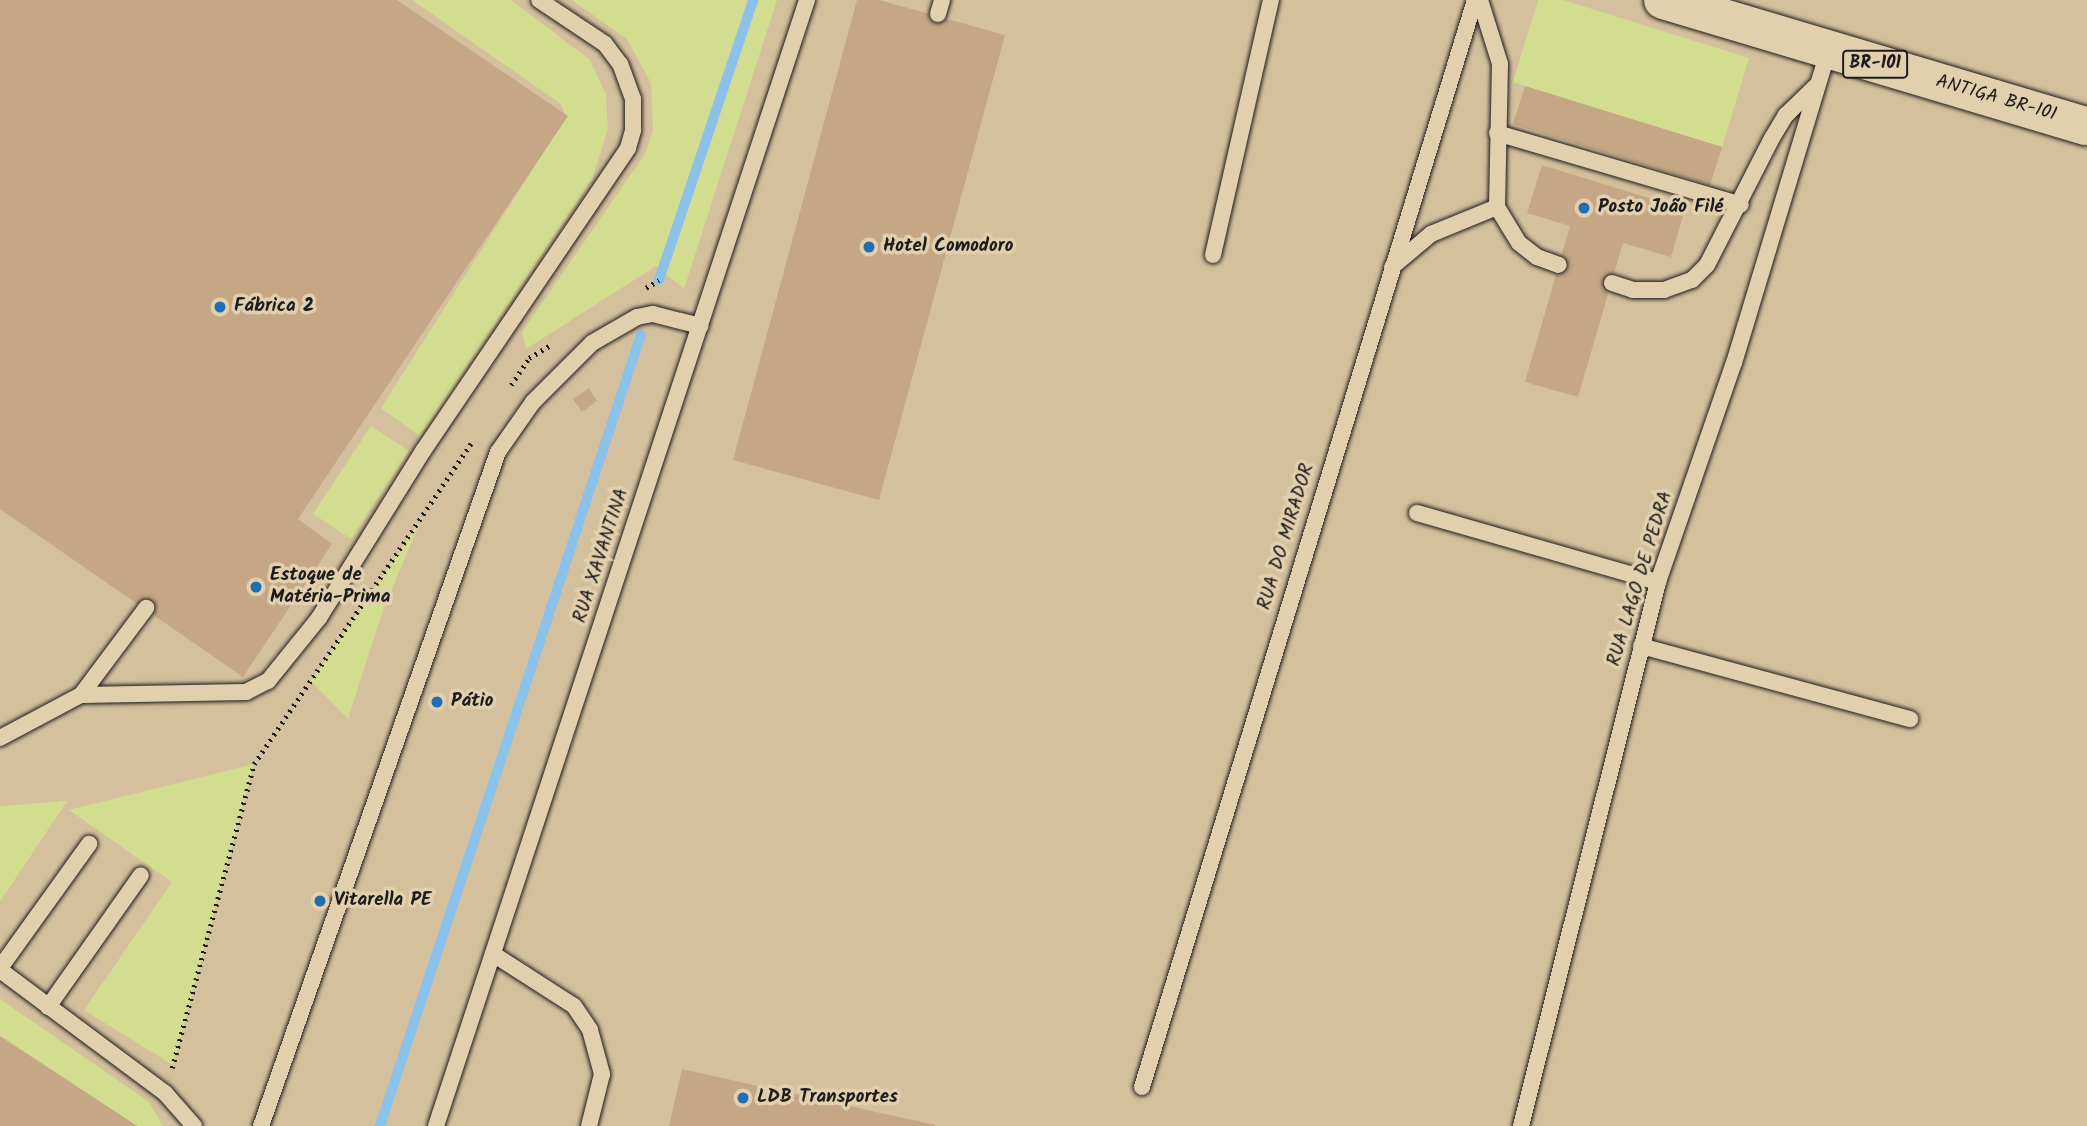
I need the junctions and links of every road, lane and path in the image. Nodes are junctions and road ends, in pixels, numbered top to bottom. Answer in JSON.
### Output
{"nodes":[{"id":1,"x":539,"y":0,"type":"edge"},
{"id":2,"x":807,"y":0,"type":"edge"},
{"id":3,"x":1270,"y":0,"type":"edge"},
{"id":4,"x":1478,"y":0,"type":"edge"},
{"id":5,"x":1663,"y":0,"type":"edge"},
{"id":6,"x":1823,"y":67,"type":"junction"},
{"id":7,"x":2087,"y":126,"type":"edge"},
{"id":8,"x":1497,"y":133,"type":"junction"},
{"id":9,"x":1741,"y":205,"type":"junction"},
{"id":10,"x":1497,"y":207,"type":"junction"},
{"id":11,"x":1213,"y":255,"type":"dead end"},
{"id":12,"x":1559,"y":265,"type":"dead end"},
{"id":13,"x":1390,"y":269,"type":"junction"},
{"id":14,"x":1612,"y":283,"type":"dead end"},
{"id":15,"x":700,"y":326,"type":"junction"},
{"id":16,"x":1417,"y":513,"type":"dead end"},
{"id":17,"x":411,"y":536,"type":"dead end"},
{"id":18,"x":1658,"y":582,"type":"junction"},
{"id":19,"x":146,"y":608,"type":"dead end"},
{"id":20,"x":1641,"y":646,"type":"junction"},
{"id":21,"x":81,"y":695,"type":"junction"},
{"id":22,"x":1910,"y":719,"type":"dead end"},
{"id":23,"x":0,"y":738,"type":"edge"},
{"id":24,"x":89,"y":844,"type":"dead end"},
{"id":25,"x":141,"y":875,"type":"dead end"},
{"id":26,"x":493,"y":954,"type":"junction"},
{"id":27,"x":0,"y":969,"type":"edge"},
{"id":28,"x":48,"y":1007,"type":"junction"},
{"id":29,"x":1142,"y":1087,"type":"dead end"},
{"id":30,"x":165,"y":1093,"type":"junction"},
{"id":31,"x":194,"y":1126,"type":"edge"},
{"id":32,"x":261,"y":1126,"type":"edge"},
{"id":33,"x":436,"y":1126,"type":"edge"},
{"id":34,"x":589,"y":1126,"type":"edge"},
{"id":35,"x":1521,"y":1126,"type":"edge"}],
"edges":[{"from":1,"to":21,"type":"lane"},
{"from":2,"to":15,"type":"lane","name":"RUA XAVANTINA"},
{"from":3,"to":11,"type":"lane"},
{"from":4,"to":8,"type":"lane"},
{"from":4,"to":13,"type":"lane","name":"RUA DO MIRADOR"},
{"from":5,"to":6,"type":"main road","name":"ANTIGA BR-101","number":"BR-101"},
{"from":6,"to":7,"type":"main road","name":"ANTIGA BR-101","number":"BR-101"},
{"from":6,"to":9,"type":"lane"},
{"from":6,"to":18,"type":"lane","name":"RUA LAGO DE PEDRA"},
{"from":8,"to":9,"type":"lane"},
{"from":8,"to":10,"type":"lane"},
{"from":9,"to":14,"type":"lane"},
{"from":10,"to":12,"type":"lane"},
{"from":10,"to":13,"type":"lane"},
{"from":13,"to":29,"type":"lane","name":"RUA DO MIRADOR"},
{"from":15,"to":26,"type":"lane","name":"RUA XAVANTINA"},
{"from":15,"to":32,"type":"lane"},
{"from":16,"to":18,"type":"lane"},
{"from":17,"to":30,"type":"path"},
{"from":18,"to":20,"type":"lane","name":"RUA LAGO DE PEDRA"},
{"from":19,"to":21,"type":"lane"},
{"from":20,"to":22,"type":"lane"},
{"from":20,"to":35,"type":"lane","name":"RUA LAGO DE PEDRA"},
{"from":21,"to":23,"type":"lane"},
{"from":24,"to":27,"type":"lane"},
{"from":25,"to":28,"type":"lane"},
{"from":26,"to":33,"type":"lane","name":"RUA XAVANTINA"},
{"from":26,"to":34,"type":"lane"},
{"from":27,"to":28,"type":"lane"},
{"from":28,"to":30,"type":"lane"},
{"from":30,"to":31,"type":"lane"}]}
